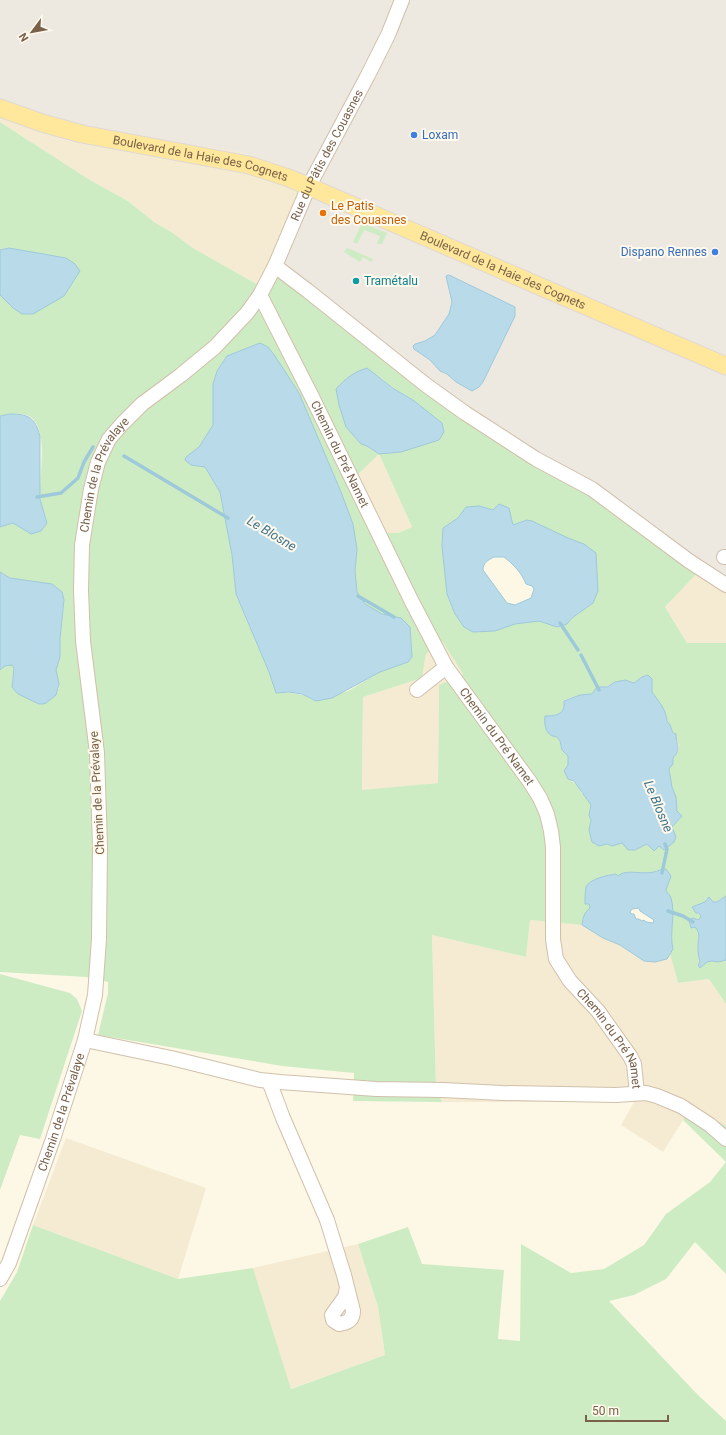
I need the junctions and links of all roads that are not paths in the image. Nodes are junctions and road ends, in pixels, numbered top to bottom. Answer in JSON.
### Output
{"nodes":[{"id":1,"x":402,"y":0,"type":"edge"},
{"id":2,"x":0,"y":108,"type":"edge"},
{"id":3,"x":309,"y":186,"type":"junction"},
{"id":4,"x":274,"y":266,"type":"junction"},
{"id":5,"x":260,"y":295,"type":"junction"},
{"id":6,"x":250,"y":310,"type":"joint"},
{"id":7,"x":726,"y":366,"type":"edge"},
{"id":8,"x":723,"y":582,"type":"edge"},
{"id":9,"x":446,"y":667,"type":"junction"},
{"id":10,"x":417,"y":690,"type":"dead end"},
{"id":11,"x":85,"y":1040,"type":"junction"},
{"id":12,"x":269,"y":1081,"type":"junction"},
{"id":13,"x":636,"y":1093,"type":"junction"},
{"id":14,"x":726,"y":1139,"type":"edge"},
{"id":15,"x":0,"y":1279,"type":"edge"},
{"id":16,"x":347,"y":1288,"type":"dead end"}],
"edges":[{"from":1,"to":3,"type":"street","name":"Rue du Pâtis des Couasnes"},
{"from":2,"to":3,"type":"main road","name":"Boulevard de la Haie des Cognets"},
{"from":3,"to":4,"type":"street","name":"Rue du Pâtis des Couasnes"},
{"from":3,"to":7,"type":"main road","name":"Boulevard de la Haie des Cognets"},
{"from":4,"to":5,"type":"street","name":"Rue du Pâtis des Couasnes"},
{"from":4,"to":8,"type":"street"},
{"from":5,"to":6,"type":"street","name":"Rue du Pâtis des Couasnes"},
{"from":5,"to":9,"type":"street","name":"Chemin du Pré Namet"},
{"from":6,"to":11,"type":"street","name":"Chemin de la Prévalaye"},
{"from":9,"to":10,"type":"street"},
{"from":9,"to":13,"type":"street","name":"Chemin du Pré Namet"},
{"from":11,"to":12,"type":"street"},
{"from":11,"to":15,"type":"street","name":"Chemin de la Prévalaye"},
{"from":12,"to":13,"type":"street"},
{"from":12,"to":16,"type":"street"},
{"from":13,"to":14,"type":"street","name":"Chemin du Pré Namet"}]}
